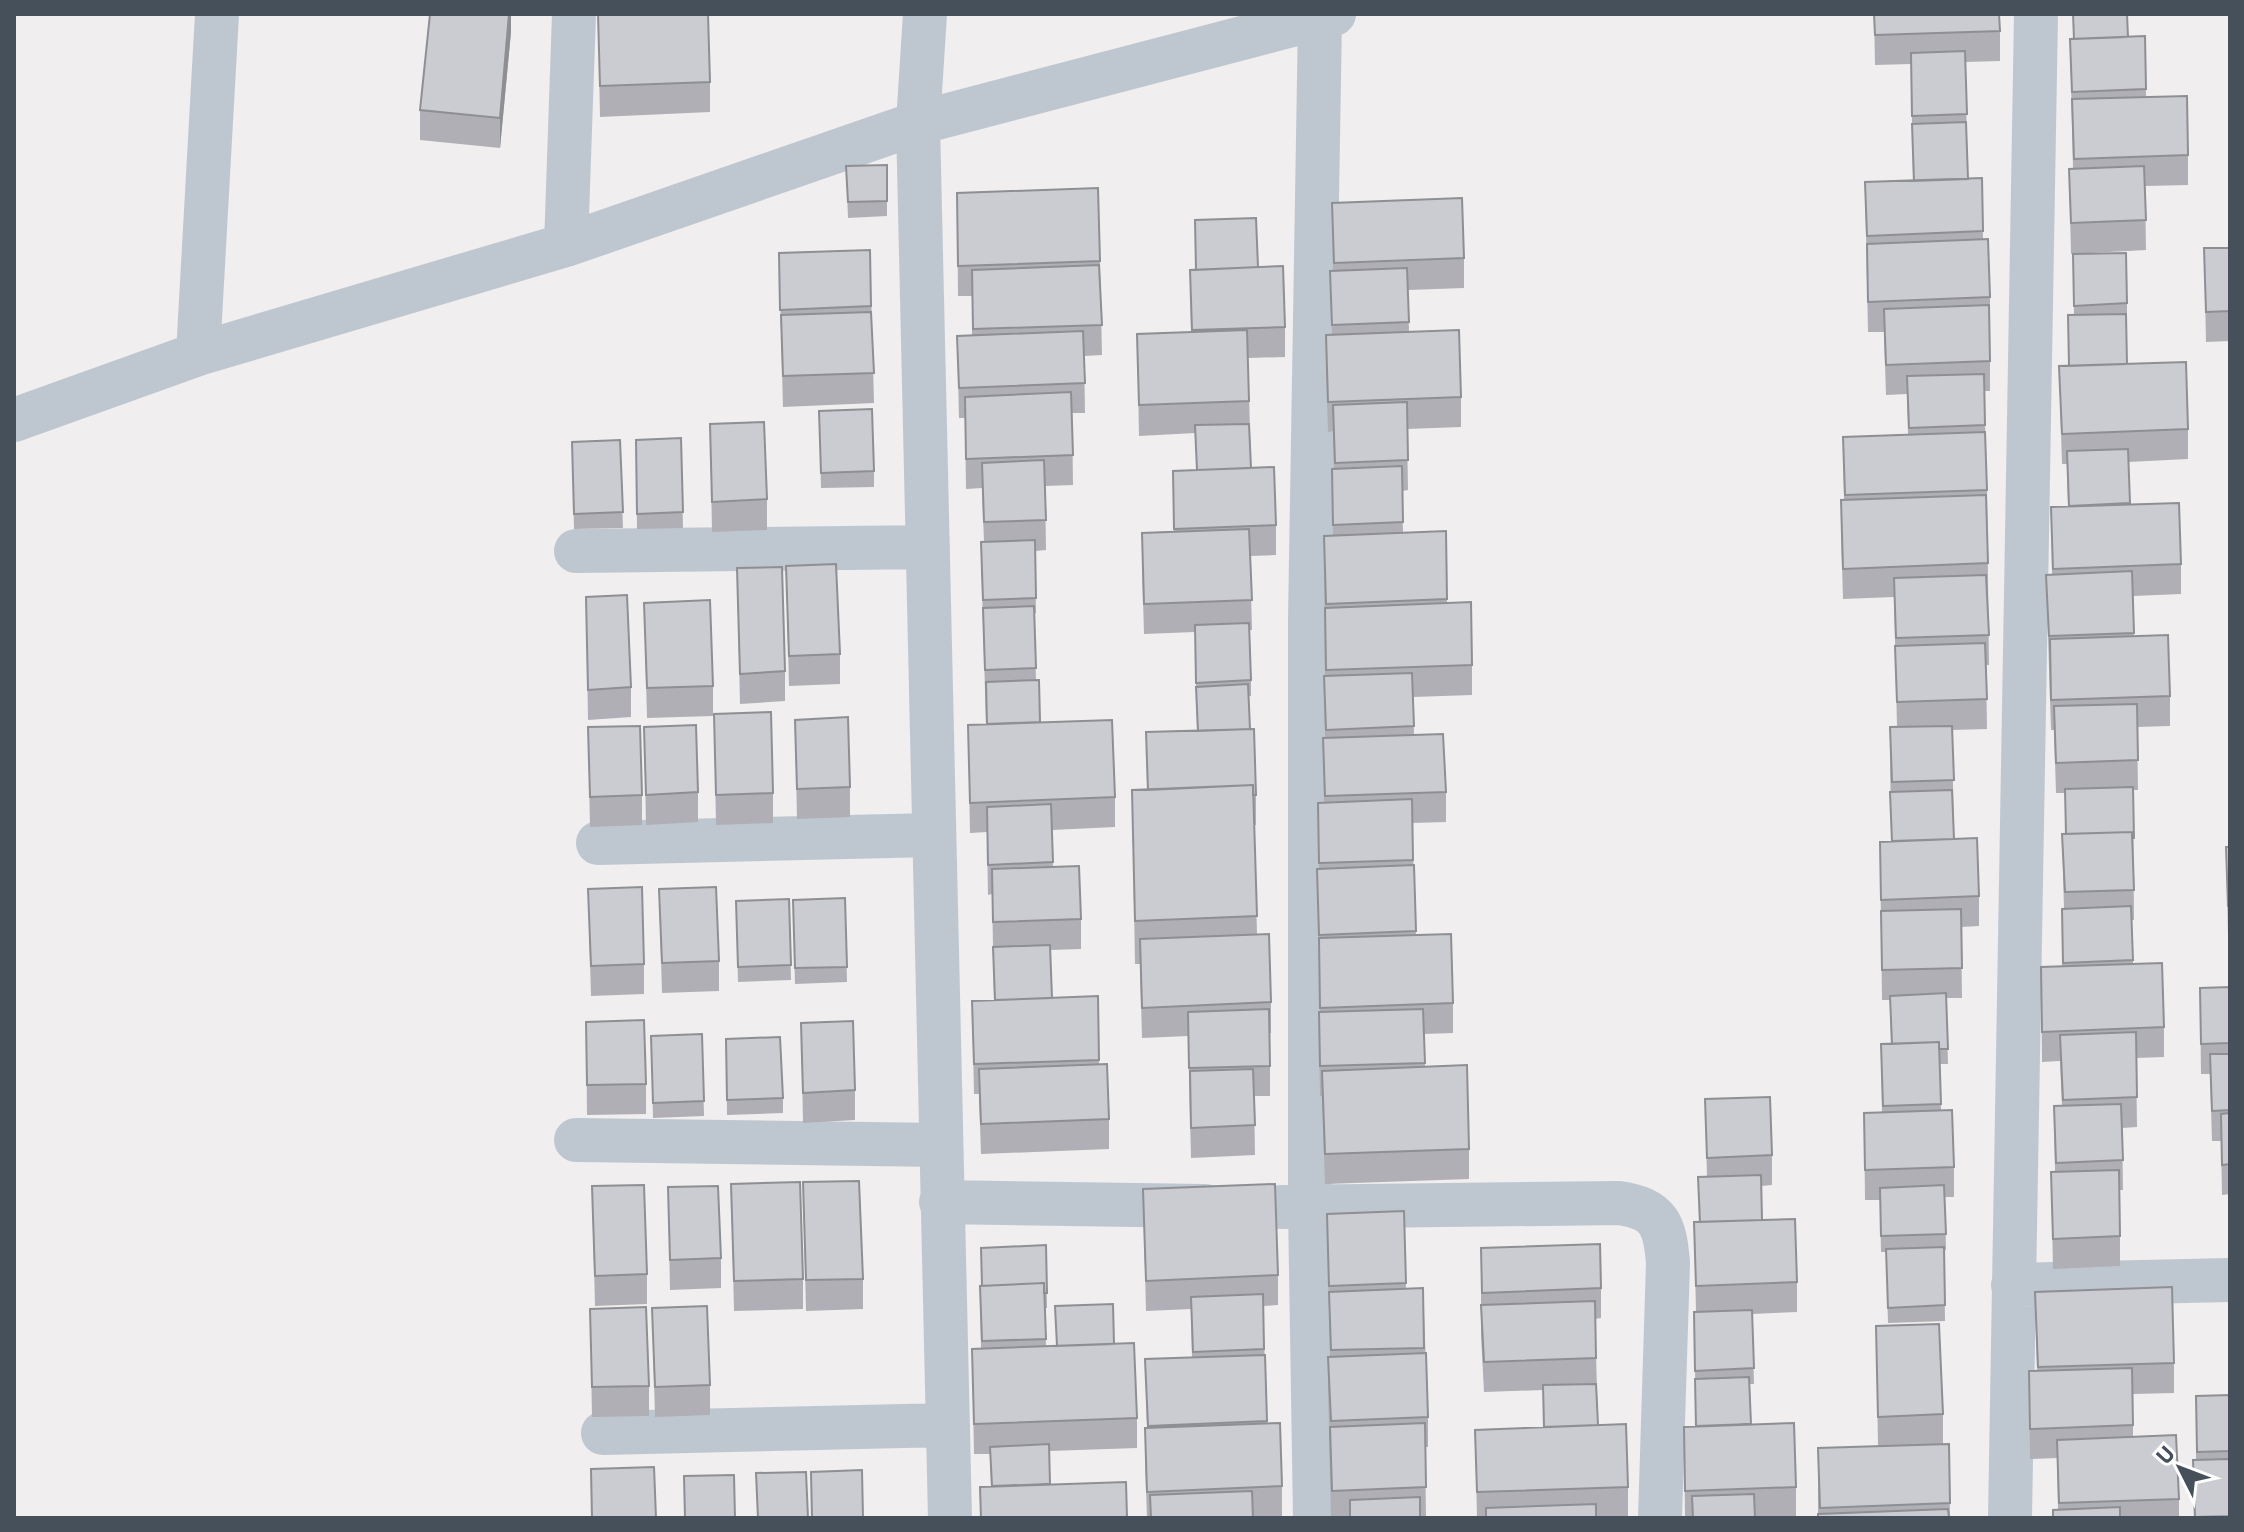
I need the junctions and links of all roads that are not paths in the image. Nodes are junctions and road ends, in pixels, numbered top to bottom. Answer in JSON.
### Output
{"nodes":[{"id":1,"x":217,"y":14,"type":"edge"},
{"id":2,"x":574,"y":14,"type":"edge"},
{"id":3,"x":925,"y":14,"type":"edge"},
{"id":4,"x":2036,"y":14,"type":"edge"},
{"id":5,"x":1327,"y":16,"type":"edge"},
{"id":6,"x":918,"y":123,"type":"junction"},
{"id":7,"x":566,"y":245,"type":"junction"},
{"id":8,"x":198,"y":354,"type":"junction"},
{"id":9,"x":14,"y":420,"type":"edge"},
{"id":10,"x":928,"y":547,"type":"junction"},
{"id":11,"x":576,"y":551,"type":"dead end"},
{"id":12,"x":933,"y":835,"type":"junction"},
{"id":13,"x":598,"y":843,"type":"dead end"},
{"id":14,"x":576,"y":1140,"type":"dead end"},
{"id":15,"x":940,"y":1145,"type":"junction"},
{"id":16,"x":941,"y":1202,"type":"junction"},
{"id":17,"x":1310,"y":1208,"type":"junction"},
{"id":18,"x":2230,"y":1280,"type":"edge"},
{"id":19,"x":2013,"y":1285,"type":"junction"},
{"id":20,"x":948,"y":1425,"type":"junction"},
{"id":21,"x":603,"y":1433,"type":"dead end"},
{"id":22,"x":950,"y":1518,"type":"edge"},
{"id":23,"x":1315,"y":1518,"type":"edge"},
{"id":24,"x":1660,"y":1518,"type":"edge"},
{"id":25,"x":2010,"y":1518,"type":"edge"}],
"edges":[{"from":1,"to":8,"type":"street"},
{"from":2,"to":7,"type":"street"},
{"from":3,"to":6,"type":"street"},
{"from":4,"to":19,"type":"street"},
{"from":5,"to":6,"type":"street"},
{"from":5,"to":17,"type":"street"},
{"from":6,"to":7,"type":"street"},
{"from":6,"to":10,"type":"street"},
{"from":7,"to":8,"type":"street"},
{"from":8,"to":9,"type":"street"},
{"from":10,"to":11,"type":"street"},
{"from":10,"to":12,"type":"street"},
{"from":12,"to":13,"type":"street"},
{"from":12,"to":15,"type":"street"},
{"from":14,"to":15,"type":"street"},
{"from":15,"to":16,"type":"street"},
{"from":16,"to":17,"type":"street"},
{"from":16,"to":20,"type":"street"},
{"from":17,"to":23,"type":"street"},
{"from":17,"to":24,"type":"street"},
{"from":18,"to":19,"type":"street"},
{"from":19,"to":25,"type":"street"},
{"from":20,"to":21,"type":"street"},
{"from":20,"to":22,"type":"street"}]}
